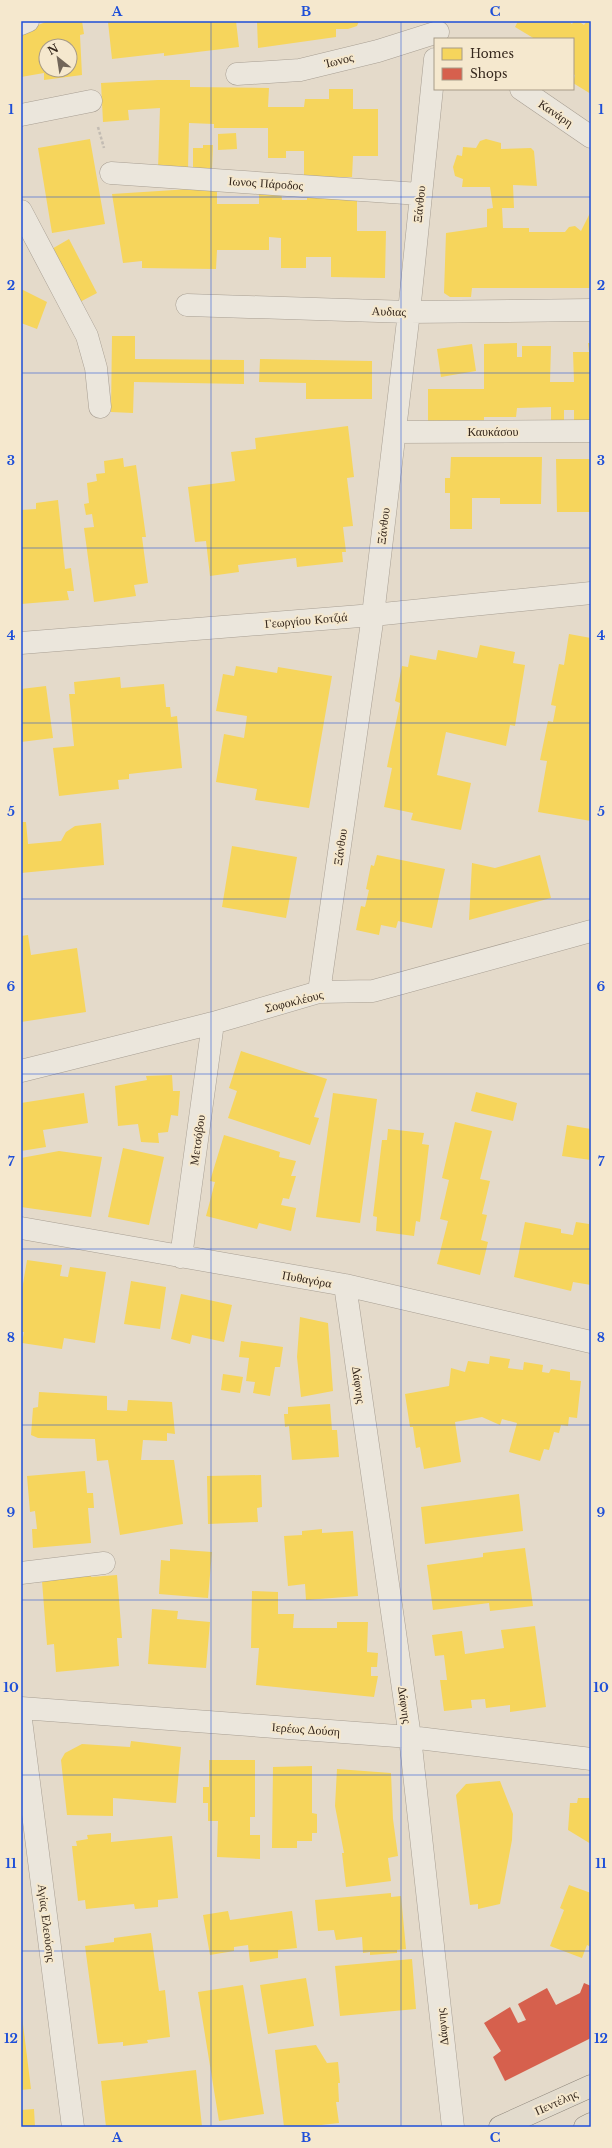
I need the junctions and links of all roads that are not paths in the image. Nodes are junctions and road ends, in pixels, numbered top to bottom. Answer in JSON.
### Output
{"nodes":[{"id":1,"x":28,"y":21,"type":"edge"},
{"id":2,"x":21,"y":24,"type":"edge"},
{"id":3,"x":440,"y":30,"type":"edge"},
{"id":4,"x":434,"y":68,"type":"edge"},
{"id":5,"x":237,"y":74,"type":"dead end"},
{"id":6,"x":522,"y":90,"type":"edge"},
{"id":7,"x":91,"y":101,"type":"road end"},
{"id":8,"x":21,"y":115,"type":"edge"},
{"id":9,"x":591,"y":137,"type":"edge"},
{"id":10,"x":111,"y":173,"type":"road end"},
{"id":11,"x":420,"y":194,"type":"junction"},
{"id":12,"x":21,"y":211,"type":"edge"},
{"id":13,"x":187,"y":305,"type":"dead end"},
{"id":14,"x":591,"y":310,"type":"edge"},
{"id":15,"x":409,"y":312,"type":"junction"},
{"id":16,"x":100,"y":407,"type":"dead end"},
{"id":17,"x":591,"y":431,"type":"edge"},
{"id":18,"x":395,"y":432,"type":"junction"},
{"id":19,"x":591,"y":593,"type":"edge"},
{"id":20,"x":373,"y":615,"type":"junction"},
{"id":21,"x":21,"y":643,"type":"edge"},
{"id":22,"x":591,"y":931,"type":"edge"},
{"id":23,"x":319,"y":992,"type":"junction"},
{"id":24,"x":213,"y":1024,"type":"junction"},
{"id":25,"x":21,"y":1071,"type":"edge"},
{"id":26,"x":21,"y":1228,"type":"edge"},
{"id":27,"x":181,"y":1256,"type":"junction"},
{"id":28,"x":345,"y":1285,"type":"junction"},
{"id":29,"x":591,"y":1342,"type":"edge"},
{"id":30,"x":104,"y":1563,"type":"dead end"},
{"id":31,"x":21,"y":1573,"type":"edge"},
{"id":32,"x":21,"y":1708,"type":"edge"},
{"id":33,"x":21,"y":1720,"type":"edge"},
{"id":34,"x":410,"y":1737,"type":"junction"},
{"id":35,"x":591,"y":1759,"type":"edge"},
{"id":36,"x":591,"y":2086,"type":"edge"},
{"id":37,"x":591,"y":2124,"type":"edge"},
{"id":38,"x":73,"y":2127,"type":"edge"},
{"id":39,"x":453,"y":2127,"type":"edge"},
{"id":40,"x":500,"y":2127,"type":"edge"},
{"id":41,"x":585,"y":2127,"type":"edge"}],
"edges":[{"from":1,"to":2,"type":"street"},
{"from":3,"to":5,"type":"street","name":"Ίωνος"},
{"from":4,"to":11,"type":"street","name":"Ξάνθου"},
{"from":6,"to":9,"type":"street","name":"Κανάρη"},
{"from":7,"to":8,"type":"street"},
{"from":10,"to":11,"type":"street","name":"Ιωνος Πάροδος"},
{"from":11,"to":15,"type":"street","name":"Ξάνθου"},
{"from":12,"to":16,"type":"street"},
{"from":13,"to":15,"type":"street","name":"Αυδιας"},
{"from":14,"to":15,"type":"street","name":"Αυδιας"},
{"from":15,"to":18,"type":"street","name":"Ξάνθου"},
{"from":17,"to":18,"type":"street","name":"Καυκάσου"},
{"from":18,"to":20,"type":"street","name":"Ξάνθου"},
{"from":19,"to":20,"type":"street","name":"Γεωργίου Κοτζιά"},
{"from":20,"to":21,"type":"street","name":"Γεωργίου Κοτζιά"},
{"from":20,"to":23,"type":"street","name":"Ξάνθου"},
{"from":22,"to":23,"type":"street","name":"Σοφοκλέους"},
{"from":23,"to":24,"type":"street","name":"Σοφοκλέους"},
{"from":24,"to":25,"type":"street","name":"Σοφοκλέους"},
{"from":24,"to":27,"type":"street","name":"Μετσόβου"},
{"from":26,"to":27,"type":"street","name":"Πυθαγόρα"},
{"from":27,"to":28,"type":"street","name":"Πυθαγόρα"},
{"from":28,"to":29,"type":"street","name":"Πυθαγόρα"},
{"from":28,"to":34,"type":"street","name":"Δάφνης"},
{"from":30,"to":31,"type":"street"},
{"from":32,"to":34,"type":"street","name":"Ιερέως Δούση"},
{"from":33,"to":38,"type":"street","name":"Αγίας Ελεούσης"},
{"from":34,"to":35,"type":"street","name":"Ιερέως Δούση"},
{"from":34,"to":39,"type":"street","name":"Δάφνης"},
{"from":36,"to":40,"type":"main road","name":"Πεντέλης"},
{"from":37,"to":41,"type":"main road"}]}
